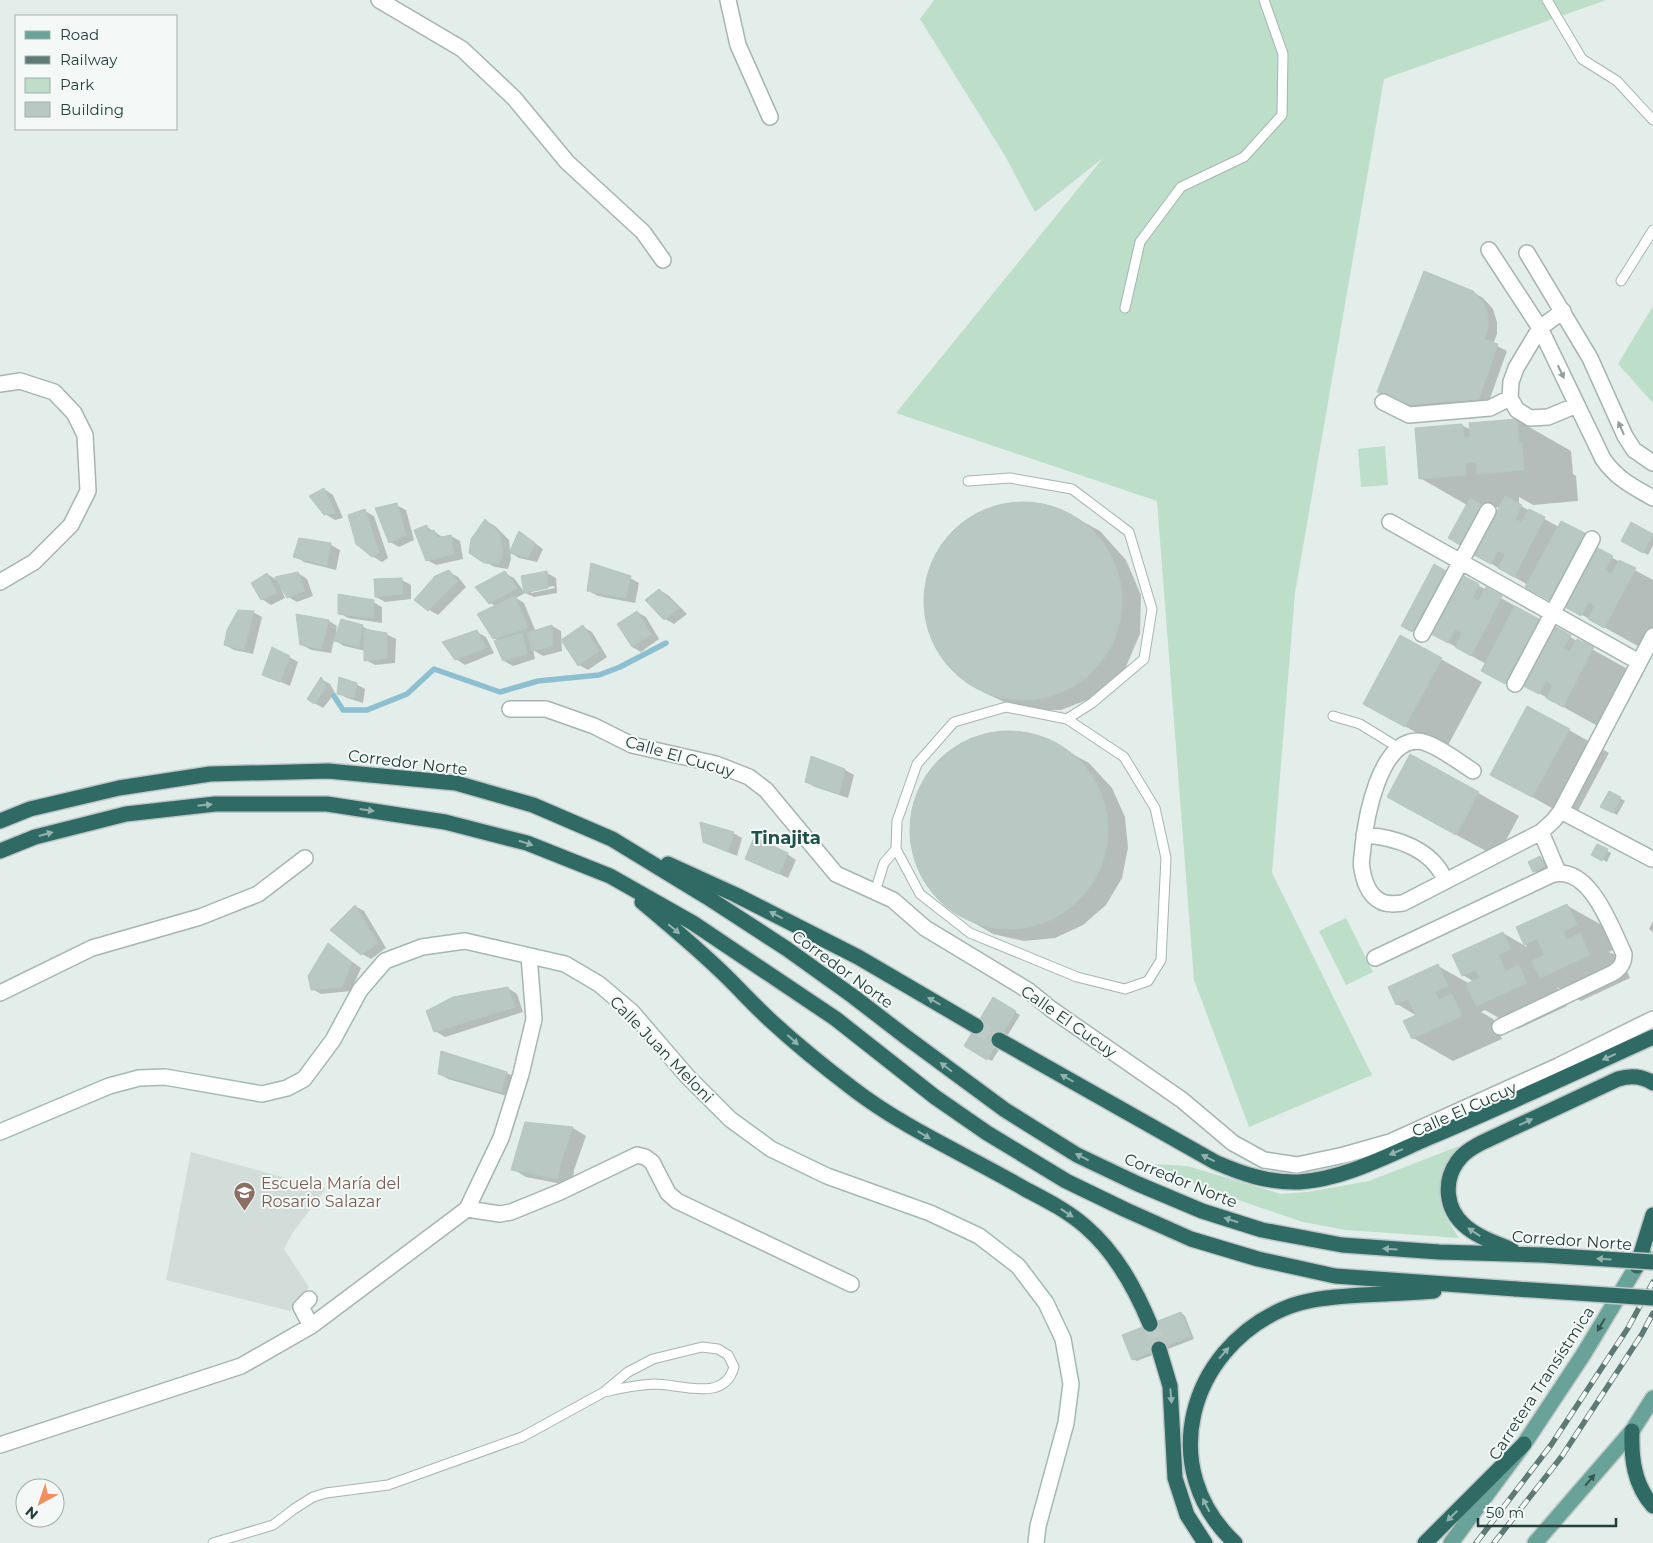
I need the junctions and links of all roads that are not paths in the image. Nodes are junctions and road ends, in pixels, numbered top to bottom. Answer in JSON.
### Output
{"nodes":[{"id":1,"x":379,"y":0,"type":"edge"},
{"id":2,"x":728,"y":0,"type":"edge"},
{"id":3,"x":1264,"y":0,"type":"edge"},
{"id":4,"x":1548,"y":0,"type":"edge"},
{"id":5,"x":770,"y":116,"type":"dead end"},
{"id":6,"x":1653,"y":120,"type":"edge"},
{"id":7,"x":1653,"y":230,"type":"edge"},
{"id":8,"x":1489,"y":250,"type":"dead end"},
{"id":9,"x":1527,"y":253,"type":"dead end"},
{"id":10,"x":663,"y":260,"type":"dead end"},
{"id":11,"x":1621,"y":281,"type":"dead end"},
{"id":12,"x":1124,"y":308,"type":"dead end"},
{"id":13,"x":1563,"y":311,"type":"junction"},
{"id":14,"x":1540,"y":328,"type":"junction"},
{"id":15,"x":0,"y":384,"type":"edge"},
{"id":16,"x":1510,"y":398,"type":"junction"},
{"id":17,"x":1383,"y":402,"type":"dead end"},
{"id":18,"x":1577,"y":405,"type":"junction"},
{"id":19,"x":1653,"y":463,"type":"edge"},
{"id":20,"x":968,"y":481,"type":"dead end"},
{"id":21,"x":1653,"y":498,"type":"edge"},
{"id":22,"x":1488,"y":511,"type":"dead end"},
{"id":23,"x":1390,"y":522,"type":"dead end"},
{"id":24,"x":1592,"y":539,"type":"dead end"},
{"id":25,"x":1461,"y":562,"type":"junction"},
{"id":26,"x":0,"y":582,"type":"edge"},
{"id":27,"x":1552,"y":613,"type":"junction"},
{"id":28,"x":1422,"y":634,"type":"dead end"},
{"id":29,"x":1653,"y":636,"type":"edge"},
{"id":30,"x":1639,"y":662,"type":"junction"},
{"id":31,"x":1515,"y":684,"type":"dead end"},
{"id":32,"x":510,"y":709,"type":"dead end"},
{"id":33,"x":1333,"y":716,"type":"dead end"},
{"id":34,"x":1068,"y":720,"type":"junction"},
{"id":35,"x":1399,"y":748,"type":"junction"},
{"id":36,"x":1473,"y":771,"type":"dead end"},
{"id":37,"x":1561,"y":811,"type":"junction"},
{"id":38,"x":0,"y":821,"type":"edge"},
{"id":39,"x":1541,"y":832,"type":"junction"},
{"id":40,"x":1364,"y":835,"type":"junction"},
{"id":41,"x":612,"y":838,"type":"junction"},
{"id":42,"x":896,"y":849,"type":"junction"},
{"id":43,"x":0,"y":851,"type":"edge"},
{"id":44,"x":305,"y":858,"type":"dead end"},
{"id":45,"x":1652,"y":859,"type":"edge"},
{"id":46,"x":1558,"y":872,"type":"junction"},
{"id":47,"x":610,"y":876,"type":"junction"},
{"id":48,"x":1445,"y":880,"type":"junction"},
{"id":49,"x":875,"y":892,"type":"junction"},
{"id":50,"x":529,"y":956,"type":"junction"},
{"id":51,"x":1376,"y":958,"type":"dead end"},
{"id":52,"x":0,"y":993,"type":"edge"},
{"id":53,"x":1653,"y":1019,"type":"edge"},
{"id":54,"x":976,"y":1026,"type":"tunnel mouth"},
{"id":55,"x":1500,"y":1027,"type":"dead end"},
{"id":56,"x":1653,"y":1037,"type":"edge"},
{"id":57,"x":999,"y":1040,"type":"tunnel mouth"},
{"id":58,"x":1653,"y":1083,"type":"edge"},
{"id":59,"x":0,"y":1132,"type":"edge"},
{"id":60,"x":467,"y":1209,"type":"junction"},
{"id":61,"x":1653,"y":1215,"type":"edge"},
{"id":62,"x":1653,"y":1237,"type":"edge"},
{"id":63,"x":1517,"y":1253,"type":"junction"},
{"id":64,"x":1653,"y":1262,"type":"edge"},
{"id":65,"x":1637,"y":1266,"type":"junction"},
{"id":66,"x":851,"y":1284,"type":"dead end"},
{"id":67,"x":1493,"y":1288,"type":"junction"},
{"id":68,"x":1653,"y":1298,"type":"edge"},
{"id":69,"x":309,"y":1299,"type":"dead end"},
{"id":70,"x":1150,"y":1324,"type":"tunnel mouth"},
{"id":71,"x":311,"y":1326,"type":"junction"},
{"id":72,"x":1159,"y":1349,"type":"tunnel mouth"},
{"id":73,"x":604,"y":1392,"type":"junction"},
{"id":74,"x":1653,"y":1398,"type":"edge"},
{"id":75,"x":1632,"y":1431,"type":"junction"},
{"id":76,"x":1524,"y":1444,"type":"junction"},
{"id":77,"x":0,"y":1445,"type":"edge"},
{"id":78,"x":1653,"y":1506,"type":"edge"},
{"id":79,"x":214,"y":1543,"type":"edge"},
{"id":80,"x":1036,"y":1543,"type":"edge"},
{"id":81,"x":1205,"y":1543,"type":"edge"},
{"id":82,"x":1235,"y":1543,"type":"edge"},
{"id":83,"x":1425,"y":1543,"type":"edge"},
{"id":84,"x":1451,"y":1543,"type":"edge"},
{"id":85,"x":1535,"y":1543,"type":"edge"}],
"edges":[{"from":1,"to":10,"type":"street"},
{"from":2,"to":5,"type":"street"},
{"from":3,"to":12,"type":"lane"},
{"from":4,"to":6,"type":"lane"},
{"from":7,"to":11,"type":"lane"},
{"from":8,"to":14,"type":"street"},
{"from":9,"to":13,"type":"street"},
{"from":13,"to":14,"type":"street"},
{"from":19,"to":13,"type":"street","one_way":true},
{"from":14,"to":16,"type":"street"},
{"from":14,"to":18,"type":"street","one_way":true},
{"from":15,"to":26,"type":"street"},
{"from":16,"to":17,"type":"street"},
{"from":16,"to":18,"type":"street"},
{"from":18,"to":21,"type":"street"},
{"from":20,"to":34,"type":"lane"},
{"from":22,"to":25,"type":"street"},
{"from":23,"to":25,"type":"street"},
{"from":24,"to":27,"type":"street"},
{"from":25,"to":27,"type":"street"},
{"from":25,"to":28,"type":"street"},
{"from":27,"to":30,"type":"street"},
{"from":27,"to":31,"type":"street"},
{"from":29,"to":30,"type":"street"},
{"from":30,"to":37,"type":"street"},
{"from":32,"to":49,"type":"street","name":"Calle El Cucuy"},
{"from":33,"to":35,"type":"lane"},
{"from":34,"to":42,"type":"lane"},
{"from":34,"to":42,"type":"lane"},
{"from":35,"to":36,"type":"street"},
{"from":35,"to":40,"type":"street"},
{"from":37,"to":39,"type":"street"},
{"from":37,"to":45,"type":"street"},
{"from":38,"to":41,"type":"highway","name":"Corredor Norte"},
{"from":39,"to":46,"type":"street"},
{"from":39,"to":48,"type":"street"},
{"from":40,"to":48,"type":"street"},
{"from":40,"to":48,"type":"street"},
{"from":54,"to":41,"type":"highway","one_way":true},
{"from":63,"to":41,"type":"highway","name":"Corredor Norte","one_way":true},
{"from":42,"to":49,"type":"lane"},
{"from":43,"to":47,"type":"highway","one_way":true},
{"from":44,"to":52,"type":"street"},
{"from":46,"to":51,"type":"street"},
{"from":46,"to":55,"type":"street"},
{"from":47,"to":67,"type":"highway"},
{"from":47,"to":70,"type":"highway","one_way":true},
{"from":49,"to":53,"type":"street","name":"Calle El Cucuy"},
{"from":50,"to":59,"type":"street","name":"Calle Juan Meloni"},
{"from":50,"to":60,"type":"street"},
{"from":50,"to":80,"type":"street","name":"Calle Juan Meloni"},
{"from":56,"to":57,"type":"highway","one_way":true},
{"from":63,"to":58,"type":"highway","one_way":true},
{"from":60,"to":66,"type":"street"},
{"from":60,"to":71,"type":"street"},
{"from":61,"to":65,"type":"highway"},
{"from":62,"to":65,"type":"main road","name":"Carretera Transístmica"},
{"from":64,"to":63,"type":"highway","name":"Corredor Norte","one_way":true,"bridge":true},
{"from":65,"to":76,"type":"main road","name":"Carretera Transístmica","one_way":true},
{"from":67,"to":68,"type":"highway","bridge":true},
{"from":82,"to":67,"type":"highway","one_way":true},
{"from":69,"to":71,"type":"street"},
{"from":71,"to":77,"type":"street"},
{"from":72,"to":81,"type":"highway","one_way":true},
{"from":73,"to":73,"type":"lane"},
{"from":73,"to":79,"type":"lane"},
{"from":74,"to":75,"type":"main road"},
{"from":75,"to":78,"type":"highway"},
{"from":85,"to":75,"type":"main road","one_way":true},
{"from":76,"to":83,"type":"highway","one_way":true},
{"from":76,"to":84,"type":"main road","name":"Carretera Transístmica"}]}
